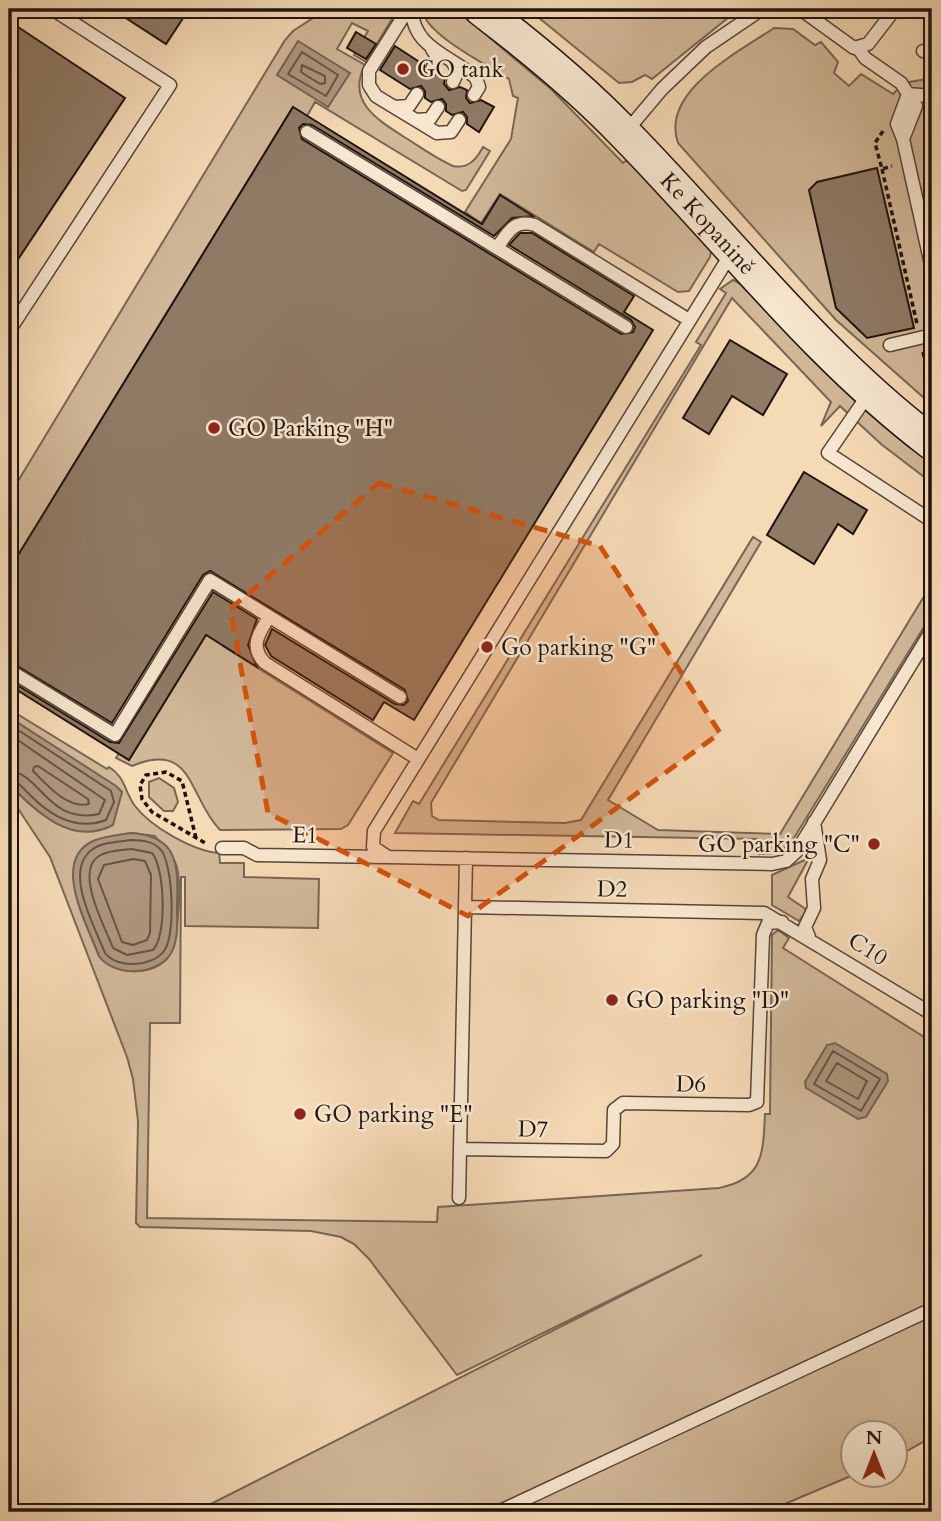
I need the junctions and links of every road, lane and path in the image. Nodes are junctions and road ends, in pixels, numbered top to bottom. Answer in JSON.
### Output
{"nodes":[{"id":1,"x":52,"y":9,"type":"edge"},
{"id":2,"x":410,"y":9,"type":"edge"},
{"id":3,"x":481,"y":9,"type":"edge"},
{"id":4,"x":762,"y":9,"type":"edge"},
{"id":5,"x":800,"y":9,"type":"edge"},
{"id":6,"x":895,"y":9,"type":"edge"},
{"id":7,"x":858,"y":48,"type":"junction"},
{"id":8,"x":432,"y":49,"type":"junction"},
{"id":9,"x":453,"y":62,"type":"junction"},
{"id":10,"x":432,"y":69,"type":"dead end"},
{"id":11,"x":453,"y":82,"type":"dead end"},
{"id":12,"x":417,"y":94,"type":"dead end"},
{"id":13,"x":908,"y":94,"type":"junction"},
{"id":14,"x":474,"y":95,"type":"dead end"},
{"id":15,"x":932,"y":96,"type":"edge"},
{"id":16,"x":394,"y":106,"type":"junction"},
{"id":17,"x":438,"y":107,"type":"dead end"},
{"id":18,"x":416,"y":120,"type":"junction"},
{"id":19,"x":459,"y":120,"type":"dead end"},
{"id":20,"x":307,"y":132,"type":"dead end"},
{"id":21,"x":624,"y":133,"type":"junction"},
{"id":22,"x":882,"y":169,"type":"dead end"},
{"id":23,"x":498,"y":248,"type":"junction"},
{"id":24,"x":733,"y":249,"type":"junction"},
{"id":25,"x":932,"y":269,"type":"edge"},
{"id":26,"x":689,"y":320,"type":"junction"},
{"id":27,"x":626,"y":327,"type":"dead end"},
{"id":28,"x":918,"y":329,"type":"dead end"},
{"id":29,"x":9,"y":331,"type":"edge"},
{"id":30,"x":932,"y":335,"type":"edge"},
{"id":31,"x":890,"y":345,"type":"dead end"},
{"id":32,"x":922,"y":348,"type":"dead end"},
{"id":33,"x":932,"y":391,"type":"edge"},
{"id":34,"x":870,"y":392,"type":"junction"},
{"id":35,"x":932,"y":443,"type":"edge"},
{"id":36,"x":932,"y":521,"type":"edge"},
{"id":37,"x":269,"y":617,"type":"junction"},
{"id":38,"x":932,"y":630,"type":"edge"},
{"id":39,"x":9,"y":670,"type":"edge"},
{"id":40,"x":400,"y":697,"type":"dead end"},
{"id":41,"x":418,"y":758,"type":"junction"},
{"id":42,"x":814,"y":821,"type":"junction"},
{"id":43,"x":196,"y":838,"type":"junction"},
{"id":44,"x":222,"y":848,"type":"joint"},
{"id":45,"x":383,"y":855,"type":"junction"},
{"id":46,"x":466,"y":858,"type":"junction"},
{"id":47,"x":465,"y":907,"type":"junction"},
{"id":48,"x":759,"y":912,"type":"joint"},
{"id":49,"x":782,"y":922,"type":"junction"},
{"id":50,"x":809,"y":937,"type":"junction"},
{"id":51,"x":932,"y":1014,"type":"edge"},
{"id":52,"x":460,"y":1149,"type":"junction"},
{"id":53,"x":606,"y":1151,"type":"joint"},
{"id":54,"x":459,"y":1198,"type":"dead end"},
{"id":55,"x":932,"y":1309,"type":"edge"},
{"id":56,"x":498,"y":1512,"type":"edge"}],
"edges":[{"from":1,"to":29,"type":"lane"},
{"from":2,"to":8,"type":"lane"},
{"from":2,"to":16,"type":"lane"},
{"from":3,"to":21,"type":"street","name":"Ke Kopanině"},
{"from":4,"to":21,"type":"lane"},
{"from":5,"to":7,"type":"lane"},
{"from":6,"to":7,"type":"lane"},
{"from":7,"to":13,"type":"lane"},
{"from":8,"to":9,"type":"lane"},
{"from":8,"to":10,"type":"lane"},
{"from":9,"to":11,"type":"lane"},
{"from":9,"to":14,"type":"lane"},
{"from":12,"to":16,"type":"lane"},
{"from":13,"to":15,"type":"lane"},
{"from":13,"to":25,"type":"lane"},
{"from":16,"to":18,"type":"lane"},
{"from":17,"to":18,"type":"lane"},
{"from":18,"to":19,"type":"lane"},
{"from":20,"to":23,"type":"lane"},
{"from":21,"to":24,"type":"street","name":"Ke Kopanině"},
{"from":22,"to":28,"type":"path"},
{"from":23,"to":26,"type":"lane"},
{"from":23,"to":27,"type":"lane"},
{"from":24,"to":26,"type":"lane"},
{"from":24,"to":34,"type":"street","name":"Ke Kopanině"},
{"from":26,"to":41,"type":"lane"},
{"from":30,"to":31,"type":"lane"},
{"from":32,"to":33,"type":"path"},
{"from":34,"to":35,"type":"street","name":"Ke Kopanině"},
{"from":34,"to":36,"type":"lane"},
{"from":37,"to":39,"type":"lane"},
{"from":37,"to":40,"type":"lane"},
{"from":37,"to":41,"type":"lane"},
{"from":38,"to":42,"type":"lane"},
{"from":41,"to":45,"type":"lane"},
{"from":42,"to":46,"type":"lane","name":"D1"},
{"from":42,"to":50,"type":"lane"},
{"from":43,"to":43,"type":"path"},
{"from":43,"to":44,"type":"path"},
{"from":44,"to":45,"type":"lane","name":"E1"},
{"from":45,"to":46,"type":"lane","name":"E1"},
{"from":46,"to":47,"type":"lane"},
{"from":47,"to":48,"type":"lane","name":"D2"},
{"from":47,"to":52,"type":"lane"},
{"from":48,"to":49,"type":"lane","name":"C10"},
{"from":49,"to":50,"type":"lane","name":"C10"},
{"from":49,"to":53,"type":"lane","name":"D6"},
{"from":50,"to":51,"type":"lane","name":"C10"},
{"from":52,"to":53,"type":"lane","name":"D7"},
{"from":52,"to":54,"type":"lane"},
{"from":55,"to":56,"type":"lane"}]}
